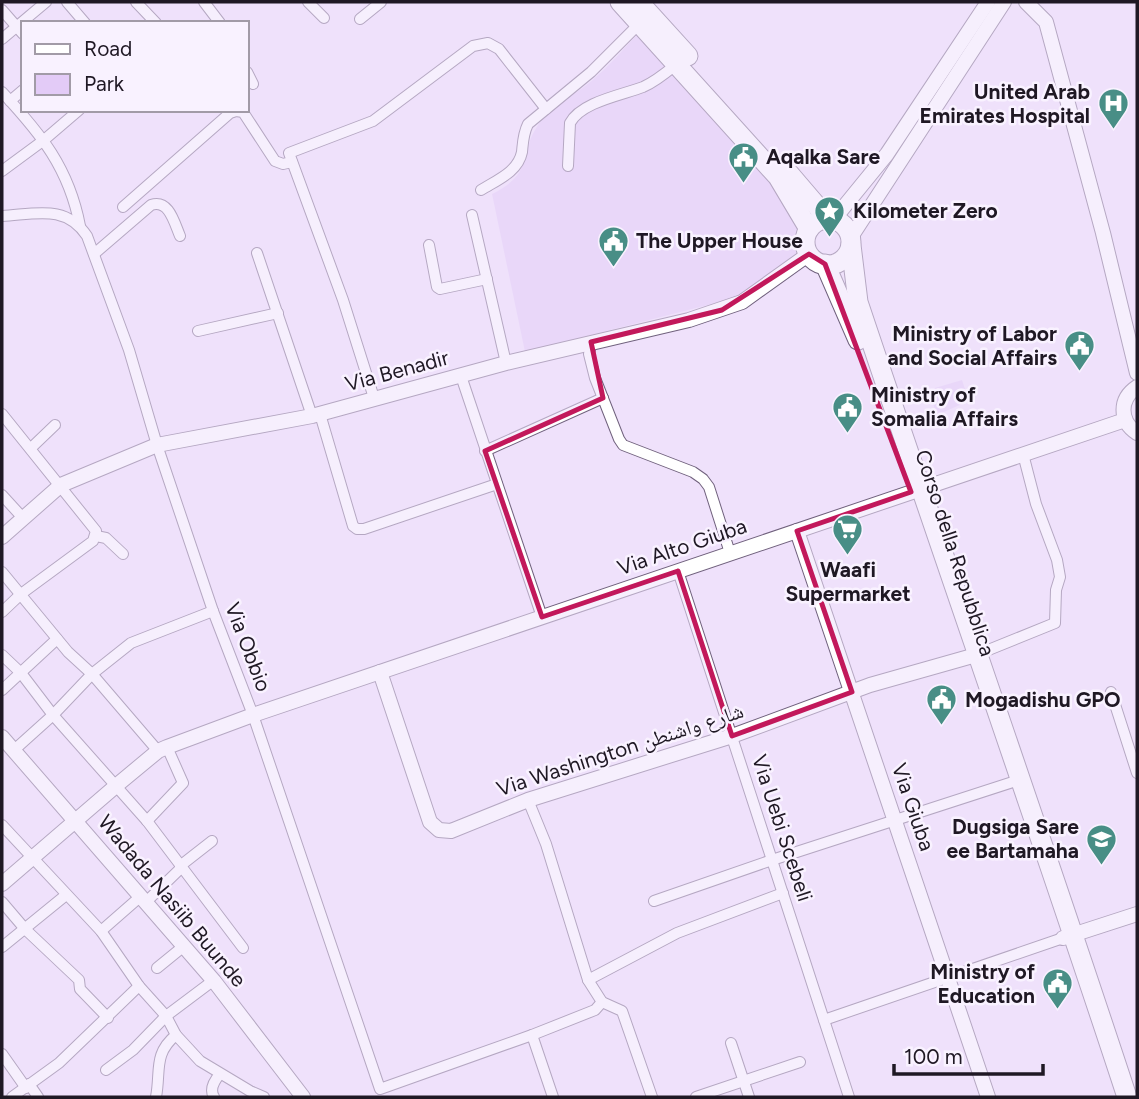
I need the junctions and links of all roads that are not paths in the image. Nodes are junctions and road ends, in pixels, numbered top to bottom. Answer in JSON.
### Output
{"nodes":[{"id":1,"x":46,"y":2,"type":"edge"},
{"id":2,"x":67,"y":2,"type":"edge"},
{"id":3,"x":136,"y":2,"type":"edge"},
{"id":4,"x":204,"y":2,"type":"edge"},
{"id":5,"x":308,"y":2,"type":"edge"},
{"id":6,"x":381,"y":2,"type":"edge"},
{"id":7,"x":620,"y":2,"type":"edge"},
{"id":8,"x":639,"y":2,"type":"edge"},
{"id":9,"x":988,"y":2,"type":"edge"},
{"id":10,"x":1004,"y":2,"type":"edge"},
{"id":11,"x":1026,"y":2,"type":"edge"},
{"id":12,"x":2,"y":10,"type":"edge"},
{"id":13,"x":324,"y":18,"type":"dead end"},
{"id":14,"x":360,"y":19,"type":"dead end"},
{"id":15,"x":28,"y":21,"type":"edge"},
{"id":16,"x":83,"y":21,"type":"edge"},
{"id":17,"x":154,"y":21,"type":"edge"},
{"id":18,"x":218,"y":21,"type":"edge"},
{"id":19,"x":639,"y":24,"type":"junction"},
{"id":20,"x":20,"y":30,"type":"edge"},
{"id":21,"x":2,"y":39,"type":"edge"},
{"id":22,"x":682,"y":59,"type":"junction"},
{"id":23,"x":248,"y":74,"type":"edge"},
{"id":24,"x":253,"y":84,"type":"dead end"},
{"id":25,"x":2,"y":92,"type":"edge"},
{"id":26,"x":21,"y":92,"type":"edge"},
{"id":27,"x":10,"y":101,"type":"junction"},
{"id":28,"x":546,"y":109,"type":"junction"},
{"id":29,"x":77,"y":112,"type":"edge"},
{"id":30,"x":233,"y":112,"type":"edge"},
{"id":31,"x":243,"y":112,"type":"edge"},
{"id":32,"x":44,"y":140,"type":"junction"},
{"id":33,"x":292,"y":162,"type":"junction"},
{"id":34,"x":568,"y":166,"type":"dead end"},
{"id":35,"x":2,"y":171,"type":"edge"},
{"id":36,"x":481,"y":190,"type":"dead end"},
{"id":37,"x":123,"y":207,"type":"dead end"},
{"id":38,"x":472,"y":215,"type":"dead end"},
{"id":39,"x":2,"y":216,"type":"edge"},
{"id":40,"x":831,"y":219,"type":"junction"},
{"id":41,"x":80,"y":226,"type":"junction"},
{"id":42,"x":810,"y":229,"type":"junction"},
{"id":43,"x":180,"y":236,"type":"dead end"},
{"id":44,"x":851,"y":241,"type":"junction"},
{"id":45,"x":429,"y":245,"type":"dead end"},
{"id":46,"x":257,"y":253,"type":"dead end"},
{"id":47,"x":94,"y":254,"type":"junction"},
{"id":48,"x":817,"y":259,"type":"junction"},
{"id":49,"x":487,"y":279,"type":"junction"},
{"id":50,"x":278,"y":313,"type":"junction"},
{"id":51,"x":198,"y":331,"type":"dead end"},
{"id":52,"x":591,"y":342,"type":"junction"},
{"id":53,"x":506,"y":363,"type":"junction"},
{"id":54,"x":1137,"y":373,"type":"edge"},
{"id":55,"x":461,"y":376,"type":"junction"},
{"id":56,"x":1137,"y":387,"type":"edge"},
{"id":57,"x":374,"y":398,"type":"junction"},
{"id":58,"x":603,"y":398,"type":"junction"},
{"id":59,"x":2,"y":414,"type":"edge"},
{"id":60,"x":316,"y":415,"type":"junction"},
{"id":61,"x":1125,"y":420,"type":"junction"},
{"id":62,"x":55,"y":425,"type":"dead end"},
{"id":63,"x":1137,"y":433,"type":"edge"},
{"id":64,"x":157,"y":445,"type":"junction"},
{"id":65,"x":31,"y":448,"type":"junction"},
{"id":66,"x":485,"y":451,"type":"junction"},
{"id":67,"x":1023,"y":454,"type":"junction"},
{"id":68,"x":497,"y":484,"type":"junction"},
{"id":69,"x":61,"y":485,"type":"junction"},
{"id":70,"x":916,"y":490,"type":"junction"},
{"id":71,"x":2,"y":495,"type":"edge"},
{"id":72,"x":22,"y":517,"type":"junction"},
{"id":73,"x":797,"y":531,"type":"junction"},
{"id":74,"x":96,"y":536,"type":"junction"},
{"id":75,"x":2,"y":537,"type":"edge"},
{"id":76,"x":730,"y":553,"type":"junction"},
{"id":77,"x":122,"y":554,"type":"dead end"},
{"id":78,"x":678,"y":571,"type":"junction"},
{"id":79,"x":2,"y":572,"type":"edge"},
{"id":80,"x":21,"y":594,"type":"junction"},
{"id":81,"x":2,"y":611,"type":"edge"},
{"id":82,"x":214,"y":611,"type":"junction"},
{"id":83,"x":542,"y":617,"type":"junction"},
{"id":84,"x":57,"y":639,"type":"junction"},
{"id":85,"x":2,"y":655,"type":"edge"},
{"id":86,"x":971,"y":656,"type":"junction"},
{"id":87,"x":380,"y":672,"type":"junction"},
{"id":88,"x":21,"y":673,"type":"junction"},
{"id":89,"x":92,"y":674,"type":"junction"},
{"id":90,"x":2,"y":690,"type":"edge"},
{"id":91,"x":852,"y":692,"type":"junction"},
{"id":92,"x":1111,"y":692,"type":"dead end"},
{"id":93,"x":53,"y":715,"type":"junction"},
{"id":94,"x":253,"y":715,"type":"junction"},
{"id":95,"x":732,"y":736,"type":"junction"},
{"id":96,"x":2,"y":737,"type":"edge"},
{"id":97,"x":162,"y":749,"type":"junction"},
{"id":98,"x":13,"y":751,"type":"junction"},
{"id":99,"x":1137,"y":770,"type":"edge"},
{"id":100,"x":1014,"y":782,"type":"junction"},
{"id":101,"x":117,"y":785,"type":"junction"},
{"id":102,"x":528,"y":800,"type":"junction"},
{"id":103,"x":895,"y":820,"type":"junction"},
{"id":104,"x":75,"y":821,"type":"junction"},
{"id":105,"x":147,"y":821,"type":"junction"},
{"id":106,"x":2,"y":825,"type":"edge"},
{"id":107,"x":212,"y":841,"type":"dead end"},
{"id":108,"x":32,"y":856,"type":"junction"},
{"id":109,"x":772,"y":860,"type":"junction"},
{"id":110,"x":181,"y":867,"type":"junction"},
{"id":111,"x":2,"y":884,"type":"edge"},
{"id":112,"x":783,"y":893,"type":"junction"},
{"id":113,"x":66,"y":895,"type":"junction"},
{"id":114,"x":143,"y":899,"type":"junction"},
{"id":115,"x":654,"y":901,"type":"dead end"},
{"id":116,"x":2,"y":902,"type":"edge"},
{"id":117,"x":1137,"y":914,"type":"edge"},
{"id":118,"x":25,"y":929,"type":"junction"},
{"id":119,"x":101,"y":931,"type":"junction"},
{"id":120,"x":1068,"y":936,"type":"junction"},
{"id":121,"x":184,"y":946,"type":"junction"},
{"id":122,"x":2,"y":947,"type":"edge"},
{"id":123,"x":243,"y":948,"type":"dead end"},
{"id":124,"x":157,"y":968,"type":"dead end"},
{"id":125,"x":947,"y":976,"type":"junction"},
{"id":126,"x":214,"y":980,"type":"junction"},
{"id":127,"x":588,"y":980,"type":"junction"},
{"id":128,"x":139,"y":986,"type":"junction"},
{"id":129,"x":602,"y":1002,"type":"junction"},
{"id":130,"x":166,"y":1016,"type":"junction"},
{"id":131,"x":108,"y":1018,"type":"junction"},
{"id":132,"x":824,"y":1020,"type":"junction"},
{"id":133,"x":176,"y":1035,"type":"junction"},
{"id":134,"x":532,"y":1035,"type":"junction"},
{"id":135,"x":731,"y":1043,"type":"dead end"},
{"id":136,"x":2,"y":1054,"type":"edge"},
{"id":137,"x":800,"y":1062,"type":"dead end"},
{"id":138,"x":106,"y":1070,"type":"dead end"},
{"id":139,"x":220,"y":1073,"type":"junction"},
{"id":140,"x":744,"y":1081,"type":"junction"},
{"id":141,"x":28,"y":1086,"type":"junction"},
{"id":142,"x":12,"y":1097,"type":"edge"},
{"id":143,"x":38,"y":1097,"type":"edge"},
{"id":144,"x":156,"y":1097,"type":"edge"},
{"id":145,"x":214,"y":1097,"type":"edge"},
{"id":146,"x":264,"y":1097,"type":"edge"},
{"id":147,"x":303,"y":1097,"type":"edge"},
{"id":148,"x":553,"y":1097,"type":"edge"},
{"id":149,"x":652,"y":1097,"type":"edge"},
{"id":150,"x":696,"y":1097,"type":"edge"},
{"id":151,"x":749,"y":1097,"type":"edge"},
{"id":152,"x":849,"y":1097,"type":"edge"},
{"id":153,"x":988,"y":1097,"type":"edge"},
{"id":154,"x":1115,"y":1097,"type":"edge"},
{"id":155,"x":1127,"y":1097,"type":"edge"}],
"edges":[{"from":1,"to":15,"type":"street"},
{"from":2,"to":16,"type":"street"},
{"from":3,"to":17,"type":"street"},
{"from":4,"to":18,"type":"street"},
{"from":5,"to":13,"type":"street"},
{"from":6,"to":14,"type":"street"},
{"from":7,"to":19,"type":"highway"},
{"from":8,"to":22,"type":"highway"},
{"from":9,"to":40,"type":"street"},
{"from":10,"to":44,"type":"street"},
{"from":11,"to":54,"type":"street"},
{"from":12,"to":20,"type":"street"},
{"from":19,"to":22,"type":"highway"},
{"from":19,"to":28,"type":"street"},
{"from":20,"to":21,"type":"street"},
{"from":22,"to":34,"type":"street"},
{"from":22,"to":40,"type":"highway"},
{"from":22,"to":42,"type":"highway"},
{"from":23,"to":24,"type":"street"},
{"from":25,"to":27,"type":"street","name":"Via Obbio"},
{"from":26,"to":27,"type":"street"},
{"from":27,"to":32,"type":"street","name":"Via Obbio"},
{"from":28,"to":33,"type":"street"},
{"from":28,"to":36,"type":"street"},
{"from":29,"to":32,"type":"street"},
{"from":30,"to":37,"type":"street"},
{"from":31,"to":33,"type":"street"},
{"from":32,"to":35,"type":"street"},
{"from":32,"to":41,"type":"street","name":"Via Obbio"},
{"from":33,"to":57,"type":"street"},
{"from":38,"to":49,"type":"street"},
{"from":39,"to":41,"type":"street"},
{"from":40,"to":42,"type":"highway"},
{"from":40,"to":44,"type":"highway"},
{"from":41,"to":47,"type":"street","name":"Via Obbio"},
{"from":42,"to":48,"type":"highway"},
{"from":43,"to":47,"type":"street"},
{"from":44,"to":48,"type":"highway"},
{"from":44,"to":70,"type":"highway"},
{"from":45,"to":49,"type":"street"},
{"from":46,"to":50,"type":"street"},
{"from":47,"to":64,"type":"street","name":"Via Obbio"},
{"from":48,"to":52,"type":"street","name":"Via Benadir"},
{"from":48,"to":70,"type":"highway","name":"Corso della Repubblica"},
{"from":49,"to":53,"type":"street"},
{"from":50,"to":51,"type":"street"},
{"from":50,"to":60,"type":"street"},
{"from":52,"to":53,"type":"street","name":"Via Benadir"},
{"from":52,"to":58,"type":"street"},
{"from":53,"to":55,"type":"street","name":"Via Benadir"},
{"from":55,"to":57,"type":"street","name":"Via Benadir"},
{"from":55,"to":66,"type":"street"},
{"from":56,"to":61,"type":"street"},
{"from":57,"to":60,"type":"street","name":"Via Benadir"},
{"from":58,"to":66,"type":"street"},
{"from":58,"to":76,"type":"street"},
{"from":59,"to":65,"type":"street"},
{"from":60,"to":64,"type":"street","name":"Via Benadir"},
{"from":60,"to":68,"type":"street"},
{"from":61,"to":63,"type":"street"},
{"from":61,"to":67,"type":"street","name":"Via Alto Giuba"},
{"from":62,"to":65,"type":"street"},
{"from":64,"to":69,"type":"street","name":"Via Benadir"},
{"from":64,"to":82,"type":"street","name":"Via Obbio"},
{"from":65,"to":69,"type":"street"},
{"from":66,"to":68,"type":"street"},
{"from":67,"to":70,"type":"street","name":"Via Alto Giuba"},
{"from":67,"to":86,"type":"street"},
{"from":68,"to":83,"type":"street"},
{"from":69,"to":72,"type":"street","name":"Via Benadir"},
{"from":69,"to":74,"type":"street"},
{"from":70,"to":73,"type":"street","name":"Via Alto Giuba"},
{"from":70,"to":86,"type":"highway"},
{"from":71,"to":72,"type":"street"},
{"from":72,"to":75,"type":"street","name":"Via Benadir"},
{"from":73,"to":76,"type":"street","name":"Via Alto Giuba"},
{"from":73,"to":91,"type":"street","name":"Via Giuba"},
{"from":74,"to":77,"type":"street"},
{"from":74,"to":80,"type":"street"},
{"from":76,"to":78,"type":"street","name":"Via Alto Giuba"},
{"from":78,"to":83,"type":"street","name":"Via Alto Giuba"},
{"from":78,"to":95,"type":"street","name":"Via Uebi Scebeli"},
{"from":79,"to":80,"type":"street"},
{"from":80,"to":81,"type":"street"},
{"from":80,"to":84,"type":"street"},
{"from":82,"to":89,"type":"street"},
{"from":82,"to":94,"type":"street","name":"Via Obbio"},
{"from":83,"to":87,"type":"street","name":"Via Alto Giuba"},
{"from":84,"to":88,"type":"street"},
{"from":84,"to":89,"type":"street"},
{"from":85,"to":88,"type":"street"},
{"from":86,"to":91,"type":"street","name":"Via Washington شارع واشنطن"},
{"from":86,"to":100,"type":"highway"},
{"from":87,"to":94,"type":"street","name":"Via Alto Giuba"},
{"from":87,"to":102,"type":"street","name":"Via Washington شارع واشنطن"},
{"from":88,"to":90,"type":"street"},
{"from":88,"to":93,"type":"street"},
{"from":89,"to":93,"type":"street"},
{"from":89,"to":97,"type":"street"},
{"from":91,"to":95,"type":"street","name":"Via Washington شارع واشنطن"},
{"from":91,"to":103,"type":"street","name":"Via Giuba"},
{"from":92,"to":99,"type":"street"},
{"from":93,"to":98,"type":"street"},
{"from":93,"to":101,"type":"street"},
{"from":94,"to":97,"type":"street","name":"Via Alto Giuba"},
{"from":94,"to":134,"type":"street","name":"Via Obbio"},
{"from":95,"to":102,"type":"street","name":"Via Washington شارع واشنطن"},
{"from":95,"to":109,"type":"street","name":"Via Uebi Scebeli"},
{"from":96,"to":98,"type":"street","name":"Wadada Nasiib Buunde"},
{"from":97,"to":101,"type":"street","name":"Via Alto Giuba"},
{"from":97,"to":105,"type":"street"},
{"from":98,"to":104,"type":"street","name":"Wadada Nasiib Buunde"},
{"from":100,"to":103,"type":"street"},
{"from":100,"to":120,"type":"highway"},
{"from":101,"to":104,"type":"street","name":"Via Alto Giuba"},
{"from":101,"to":105,"type":"street"},
{"from":102,"to":127,"type":"street"},
{"from":103,"to":109,"type":"street"},
{"from":103,"to":125,"type":"street","name":"Via Giuba"},
{"from":104,"to":108,"type":"street","name":"Via Alto Giuba"},
{"from":104,"to":114,"type":"street","name":"Wadada Nasiib Buunde"},
{"from":105,"to":110,"type":"street"},
{"from":106,"to":108,"type":"street"},
{"from":107,"to":110,"type":"street"},
{"from":108,"to":111,"type":"street","name":"Via Alto Giuba"},
{"from":108,"to":113,"type":"street"},
{"from":109,"to":112,"type":"street","name":"Via Uebi Scebeli"},
{"from":109,"to":115,"type":"street"},
{"from":110,"to":114,"type":"street"},
{"from":110,"to":123,"type":"street"},
{"from":112,"to":127,"type":"street"},
{"from":112,"to":132,"type":"street","name":"Via Uebi Scebeli"},
{"from":113,"to":118,"type":"street"},
{"from":113,"to":119,"type":"street"},
{"from":114,"to":119,"type":"street"},
{"from":114,"to":121,"type":"street","name":"Wadada Nasiib Buunde"},
{"from":116,"to":118,"type":"street"},
{"from":117,"to":120,"type":"street"},
{"from":118,"to":122,"type":"street"},
{"from":118,"to":131,"type":"street"},
{"from":119,"to":128,"type":"street"},
{"from":120,"to":125,"type":"street"},
{"from":120,"to":154,"type":"highway"},
{"from":120,"to":155,"type":"highway"},
{"from":121,"to":124,"type":"street"},
{"from":121,"to":126,"type":"street","name":"Wadada Nasiib Buunde"},
{"from":125,"to":132,"type":"street"},
{"from":125,"to":153,"type":"street","name":"Via Giuba"},
{"from":126,"to":130,"type":"street"},
{"from":126,"to":147,"type":"street","name":"Wadada Nasiib Buunde"},
{"from":127,"to":129,"type":"street"},
{"from":128,"to":130,"type":"street"},
{"from":128,"to":131,"type":"street"},
{"from":129,"to":134,"type":"street"},
{"from":129,"to":149,"type":"street"},
{"from":130,"to":133,"type":"street"},
{"from":130,"to":138,"type":"street"},
{"from":131,"to":141,"type":"street"},
{"from":132,"to":152,"type":"street","name":"Via Uebi Scebeli"},
{"from":133,"to":139,"type":"street"},
{"from":133,"to":144,"type":"street"},
{"from":134,"to":148,"type":"street"},
{"from":135,"to":140,"type":"street"},
{"from":136,"to":141,"type":"street"},
{"from":137,"to":140,"type":"street"},
{"from":139,"to":145,"type":"street"},
{"from":139,"to":146,"type":"street"},
{"from":140,"to":150,"type":"street"},
{"from":140,"to":151,"type":"street"},
{"from":141,"to":142,"type":"street"},
{"from":141,"to":143,"type":"street"}]}
